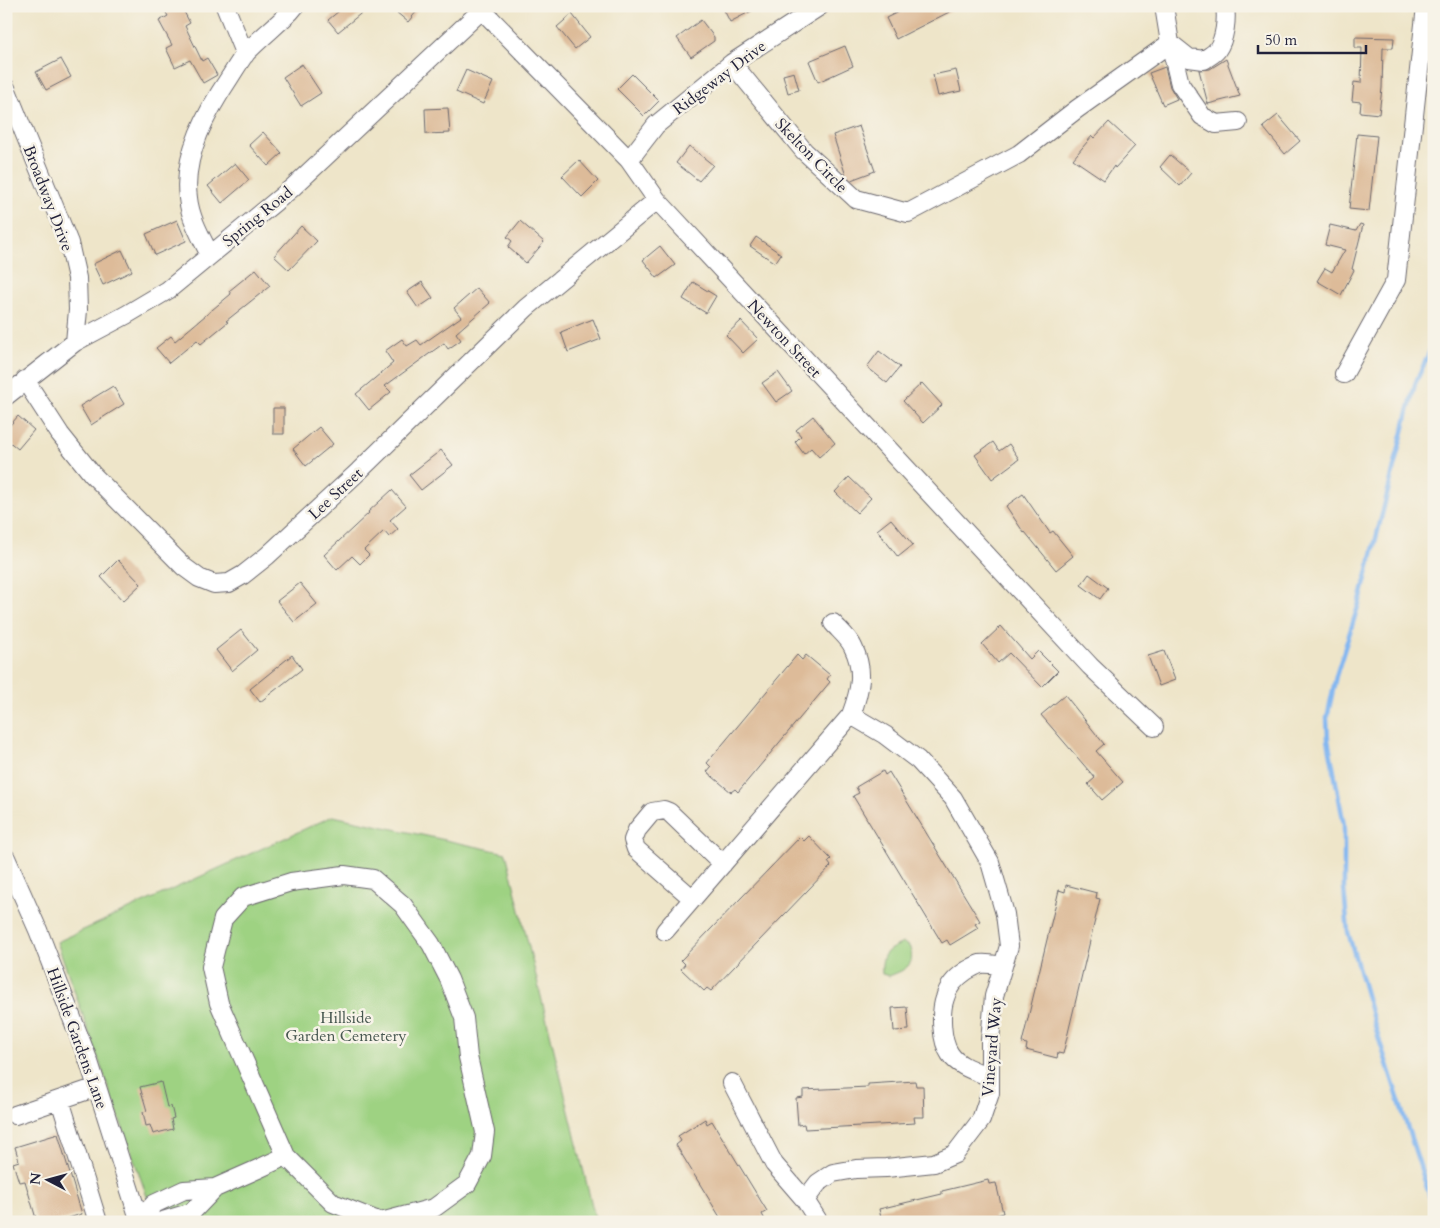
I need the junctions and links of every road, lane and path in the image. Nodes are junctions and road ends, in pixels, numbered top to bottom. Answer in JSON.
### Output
{"nodes":[{"id":1,"x":225,"y":6,"type":"edge"},
{"id":2,"x":295,"y":6,"type":"edge"},
{"id":3,"x":820,"y":6,"type":"edge"},
{"id":4,"x":1164,"y":6,"type":"edge"},
{"id":5,"x":1225,"y":6,"type":"edge"},
{"id":6,"x":1426,"y":6,"type":"edge"},
{"id":7,"x":484,"y":8,"type":"edge"},
{"id":8,"x":1170,"y":43,"type":"junction"},
{"id":9,"x":245,"y":55,"type":"junction"},
{"id":10,"x":732,"y":63,"type":"junction"},
{"id":11,"x":6,"y":88,"type":"edge"},
{"id":12,"x":1238,"y":122,"type":"dead end"},
{"id":13,"x":630,"y":160,"type":"junction"},
{"id":14,"x":657,"y":200,"type":"junction"},
{"id":15,"x":210,"y":255,"type":"junction"},
{"id":16,"x":75,"y":342,"type":"junction"},
{"id":17,"x":1344,"y":374,"type":"dead end"},
{"id":18,"x":25,"y":380,"type":"junction"},
{"id":19,"x":6,"y":396,"type":"edge"},
{"id":20,"x":833,"y":623,"type":"dead end"},
{"id":21,"x":851,"y":715,"type":"junction"},
{"id":22,"x":1154,"y":727,"type":"dead end"},
{"id":23,"x":6,"y":858,"type":"edge"},
{"id":24,"x":724,"y":864,"type":"junction"},
{"id":25,"x":693,"y":899,"type":"junction"},
{"id":26,"x":665,"y":931,"type":"dead end"},
{"id":27,"x":1003,"y":966,"type":"junction"},
{"id":28,"x":990,"y":1077,"type":"junction"},
{"id":29,"x":732,"y":1083,"type":"dead end"},
{"id":30,"x":97,"y":1087,"type":"junction"},
{"id":31,"x":60,"y":1100,"type":"junction"},
{"id":32,"x":15,"y":1115,"type":"dead end"},
{"id":33,"x":286,"y":1156,"type":"junction"},
{"id":34,"x":216,"y":1188,"type":"junction"},
{"id":35,"x":805,"y":1200,"type":"junction"},
{"id":36,"x":138,"y":1221,"type":"edge"},
{"id":37,"x":98,"y":1222,"type":"edge"},
{"id":38,"x":158,"y":1222,"type":"edge"},
{"id":39,"x":381,"y":1222,"type":"edge"},
{"id":40,"x":819,"y":1222,"type":"edge"}],
"edges":[{"from":1,"to":9,"type":"street"},
{"from":2,"to":9,"type":"street"},
{"from":3,"to":10,"type":"street","name":"Ridgeway Drive"},
{"from":4,"to":8,"type":"street"},
{"from":5,"to":8,"type":"street"},
{"from":6,"to":17,"type":"street"},
{"from":7,"to":13,"type":"street","name":"Newton Street"},
{"from":7,"to":15,"type":"street","name":"Spring Road"},
{"from":8,"to":10,"type":"street","name":"Skelton Circle"},
{"from":8,"to":12,"type":"street"},
{"from":9,"to":15,"type":"street"},
{"from":10,"to":13,"type":"street","name":"Ridgeway Drive"},
{"from":11,"to":16,"type":"street","name":"Broadway Drive"},
{"from":13,"to":14,"type":"street","name":"Newton Street"},
{"from":14,"to":18,"type":"street","name":"Lee Street"},
{"from":14,"to":22,"type":"street","name":"Newton Street"},
{"from":15,"to":16,"type":"street","name":"Spring Road"},
{"from":16,"to":18,"type":"street","name":"Spring Road"},
{"from":18,"to":19,"type":"street","name":"Spring Road"},
{"from":20,"to":21,"type":"street"},
{"from":21,"to":24,"type":"street"},
{"from":21,"to":27,"type":"street","name":"Vineyard Way"},
{"from":23,"to":30,"type":"street","name":"Hillside Gardens Lane"},
{"from":24,"to":25,"type":"street"},
{"from":24,"to":25,"type":"street"},
{"from":25,"to":26,"type":"street"},
{"from":27,"to":28,"type":"street","name":"Vineyard Way"},
{"from":27,"to":28,"type":"street"},
{"from":28,"to":35,"type":"street","name":"Vineyard Way"},
{"from":29,"to":35,"type":"street"},
{"from":30,"to":31,"type":"street"},
{"from":30,"to":36,"type":"street","name":"Hillside Gardens Lane"},
{"from":31,"to":32,"type":"street"},
{"from":31,"to":37,"type":"street"},
{"from":33,"to":34,"type":"street"},
{"from":33,"to":39,"type":"street"},
{"from":33,"to":39,"type":"street"},
{"from":34,"to":36,"type":"street"},
{"from":34,"to":38,"type":"street"},
{"from":35,"to":40,"type":"street"},
{"from":36,"to":38,"type":"street"}]}
